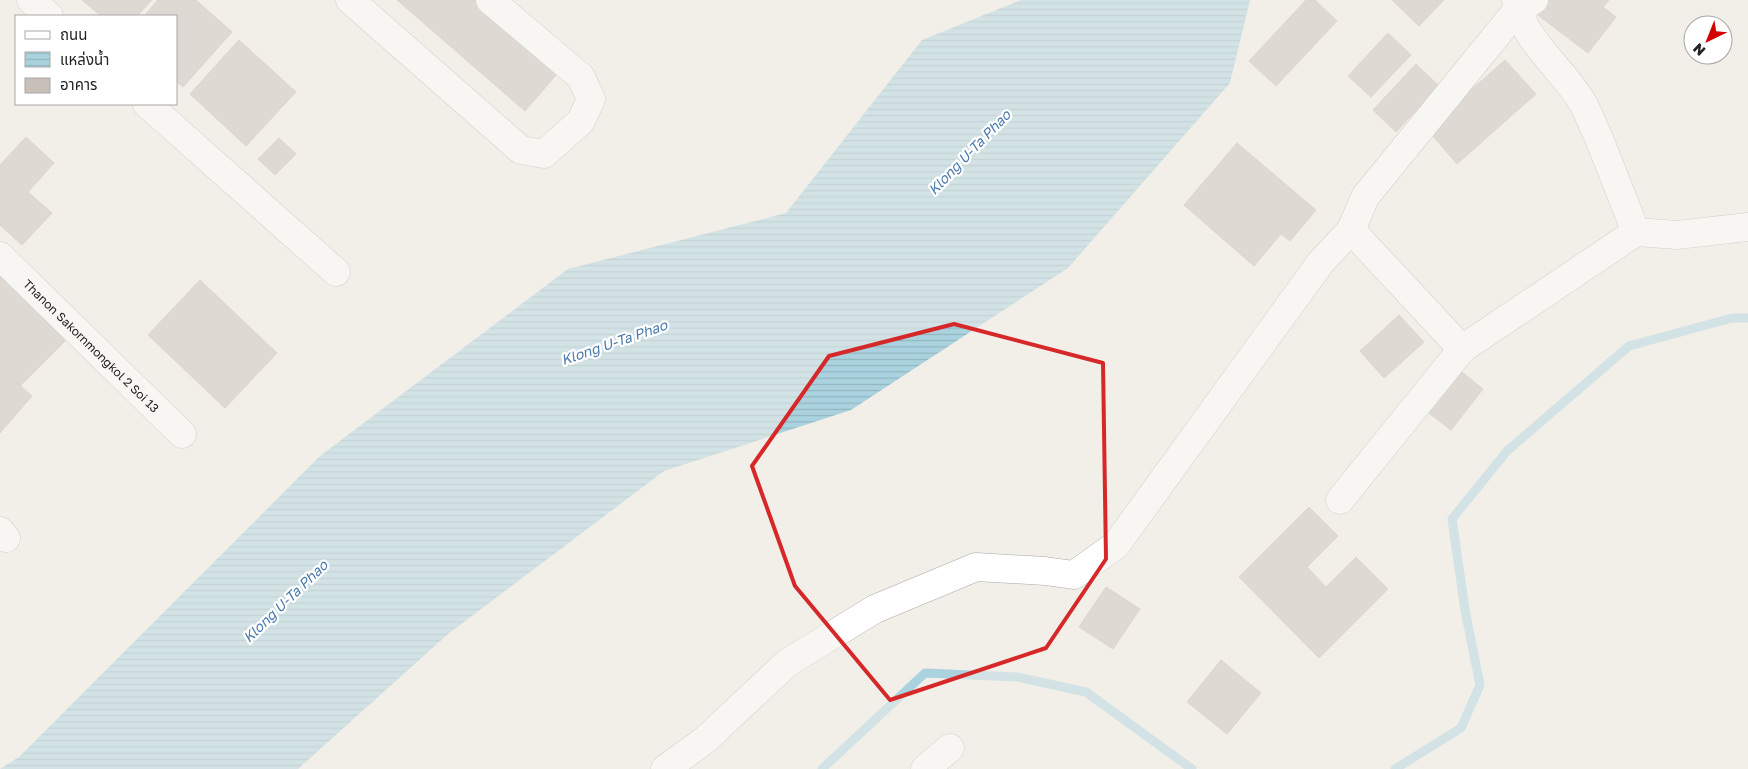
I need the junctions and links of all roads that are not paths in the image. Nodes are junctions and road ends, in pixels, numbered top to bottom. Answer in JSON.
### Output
{"nodes":[{"id":1,"x":31,"y":0,"type":"edge"},
{"id":2,"x":350,"y":0,"type":"edge"},
{"id":3,"x":490,"y":0,"type":"edge"},
{"id":4,"x":1523,"y":3,"type":"edge"},
{"id":5,"x":49,"y":15,"type":"edge"},
{"id":6,"x":148,"y":105,"type":"edge"},
{"id":7,"x":1748,"y":227,"type":"edge"},
{"id":8,"x":1351,"y":230,"type":"junction"},
{"id":9,"x":1636,"y":232,"type":"junction"},
{"id":10,"x":0,"y":256,"type":"edge"},
{"id":11,"x":336,"y":272,"type":"dead end"},
{"id":12,"x":1462,"y":349,"type":"junction"},
{"id":13,"x":182,"y":434,"type":"dead end"},
{"id":14,"x":1340,"y":500,"type":"dead end"},
{"id":15,"x":950,"y":748,"type":"dead end"},
{"id":16,"x":665,"y":769,"type":"edge"},
{"id":17,"x":925,"y":769,"type":"edge"}],
"edges":[{"from":1,"to":5,"type":"street"},
{"from":2,"to":3,"type":"street"},
{"from":4,"to":8,"type":"street"},
{"from":4,"to":9,"type":"street"},
{"from":6,"to":11,"type":"street"},
{"from":7,"to":9,"type":"street"},
{"from":8,"to":12,"type":"street"},
{"from":8,"to":16,"type":"street"},
{"from":9,"to":12,"type":"street"},
{"from":10,"to":13,"type":"street","name":"Thanon Sakornmongkol 2 Soi 13"},
{"from":12,"to":14,"type":"street"},
{"from":15,"to":17,"type":"street"}]}
